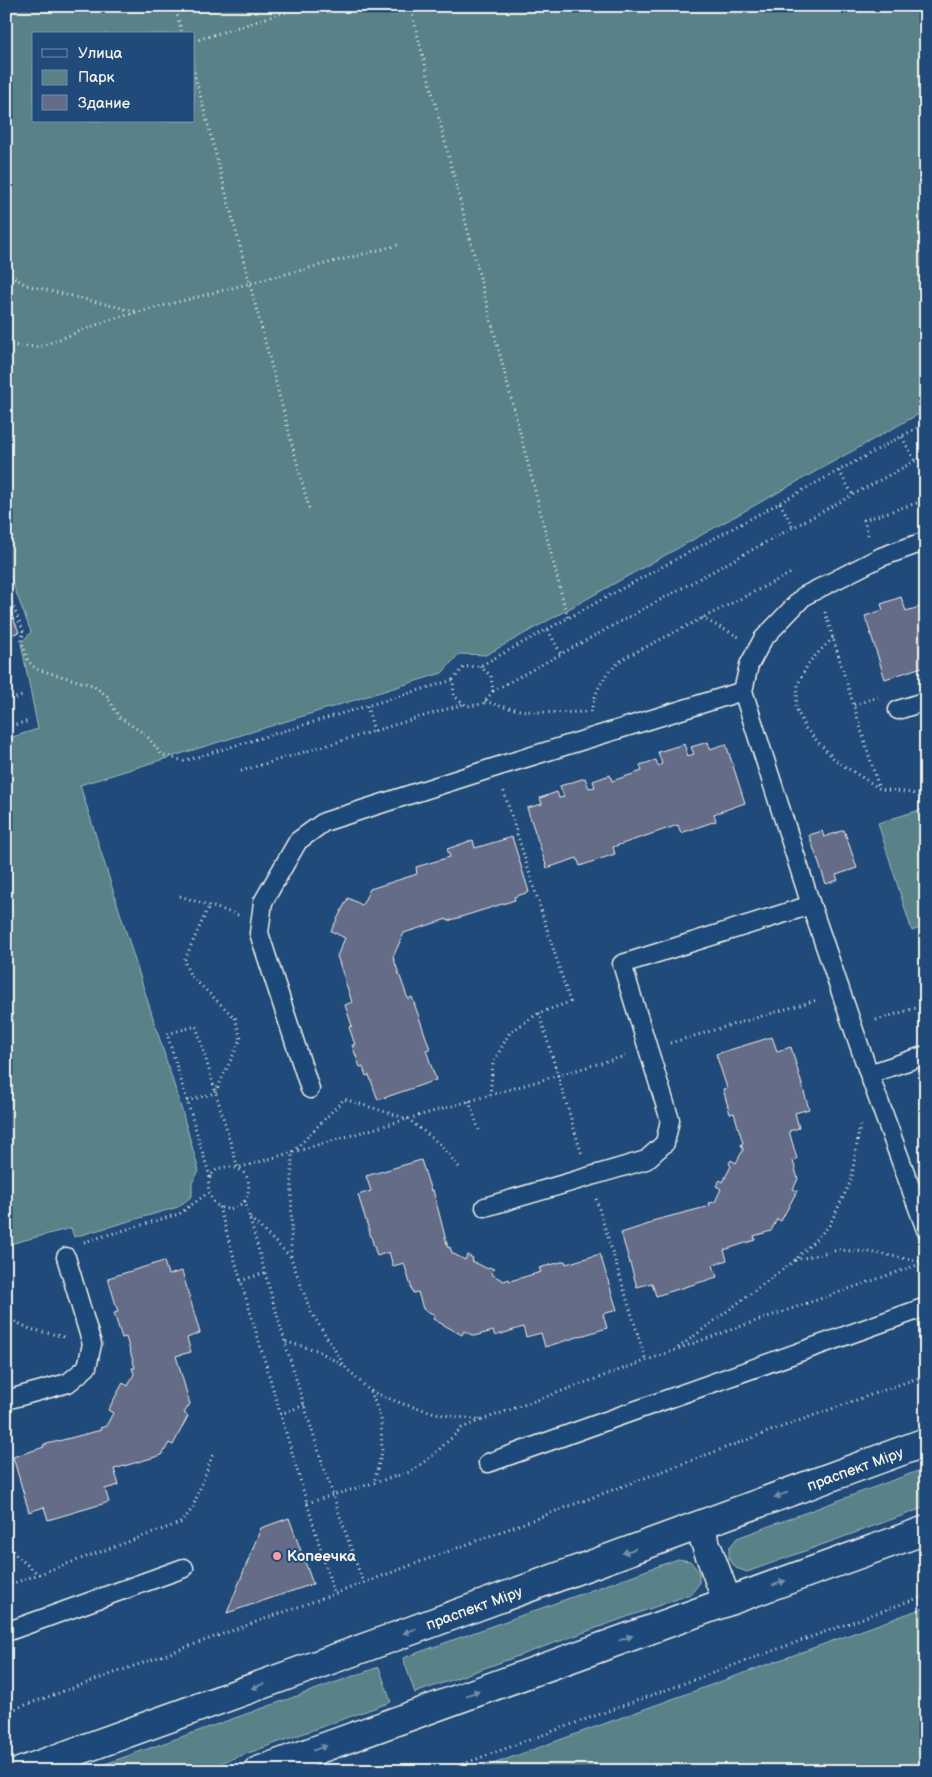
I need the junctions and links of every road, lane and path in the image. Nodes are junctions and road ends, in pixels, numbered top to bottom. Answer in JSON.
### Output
{"nodes":[{"id":1,"x":175,"y":6,"type":"edge"},
{"id":2,"x":305,"y":6,"type":"edge"},
{"id":3,"x":410,"y":6,"type":"edge"},
{"id":4,"x":182,"y":32,"type":"edge"},
{"id":5,"x":195,"y":41,"type":"edge"},
{"id":6,"x":195,"y":76,"type":"edge"},
{"id":7,"x":398,"y":246,"type":"dead end"},
{"id":8,"x":6,"y":272,"type":"edge"},
{"id":9,"x":251,"y":283,"type":"junction"},
{"id":10,"x":138,"y":312,"type":"junction"},
{"id":11,"x":6,"y":345,"type":"edge"},
{"id":12,"x":926,"y":423,"type":"edge"},
{"id":13,"x":902,"y":437,"type":"junction"},
{"id":14,"x":926,"y":455,"type":"edge"},
{"id":15,"x":915,"y":461,"type":"junction"},
{"id":16,"x":839,"y":471,"type":"junction"},
{"id":17,"x":852,"y":495,"type":"junction"},
{"id":18,"x":926,"y":500,"type":"edge"},
{"id":19,"x":780,"y":503,"type":"junction"},
{"id":20,"x":310,"y":512,"type":"dead end"},
{"id":21,"x":793,"y":527,"type":"junction"},
{"id":22,"x":860,"y":539,"type":"dead end"},
{"id":23,"x":926,"y":541,"type":"edge"},
{"id":24,"x":792,"y":573,"type":"dead end"},
{"id":25,"x":6,"y":589,"type":"edge"},
{"id":26,"x":817,"y":616,"type":"dead end"},
{"id":27,"x":568,"y":618,"type":"junction"},
{"id":28,"x":701,"y":618,"type":"junction"},
{"id":29,"x":548,"y":630,"type":"junction"},
{"id":30,"x":833,"y":638,"type":"junction"},
{"id":31,"x":744,"y":639,"type":"dead end"},
{"id":32,"x":561,"y":654,"type":"junction"},
{"id":33,"x":480,"y":666,"type":"junction"},
{"id":34,"x":453,"y":680,"type":"junction"},
{"id":35,"x":493,"y":691,"type":"junction"},
{"id":36,"x":743,"y":691,"type":"junction"},
{"id":37,"x":22,"y":696,"type":"dead end"},
{"id":38,"x":6,"y":700,"type":"edge"},
{"id":39,"x":485,"y":701,"type":"junction"},
{"id":40,"x":926,"y":701,"type":"edge"},
{"id":41,"x":464,"y":704,"type":"junction"},
{"id":42,"x":367,"y":706,"type":"junction"},
{"id":43,"x":898,"y":710,"type":"dead end"},
{"id":44,"x":590,"y":712,"type":"junction"},
{"id":45,"x":598,"y":712,"type":"dead end"},
{"id":46,"x":29,"y":721,"type":"dead end"},
{"id":47,"x":6,"y":727,"type":"edge"},
{"id":48,"x":374,"y":731,"type":"junction"},
{"id":49,"x":496,"y":766,"type":"junction"},
{"id":50,"x":241,"y":771,"type":"dead end"},
{"id":51,"x":880,"y":789,"type":"junction"},
{"id":52,"x":926,"y":795,"type":"edge"},
{"id":53,"x":812,"y":905,"type":"junction"},
{"id":54,"x":209,"y":906,"type":"dead end"},
{"id":55,"x":842,"y":992,"type":"junction"},
{"id":56,"x":926,"y":1005,"type":"edge"},
{"id":57,"x":853,"y":1028,"type":"junction"},
{"id":58,"x":648,"y":1049,"type":"junction"},
{"id":59,"x":926,"y":1055,"type":"edge"},
{"id":60,"x":869,"y":1074,"type":"junction"},
{"id":61,"x":310,"y":1089,"type":"dead end"},
{"id":62,"x":215,"y":1093,"type":"junction"},
{"id":63,"x":490,"y":1095,"type":"junction"},
{"id":64,"x":187,"y":1101,"type":"junction"},
{"id":65,"x":469,"y":1101,"type":"junction"},
{"id":66,"x":408,"y":1119,"type":"junction"},
{"id":67,"x":860,"y":1124,"type":"dead end"},
{"id":68,"x":479,"y":1130,"type":"dead end"},
{"id":69,"x":292,"y":1153,"type":"junction"},
{"id":70,"x":238,"y":1168,"type":"junction"},
{"id":71,"x":459,"y":1168,"type":"dead end"},
{"id":72,"x":210,"y":1178,"type":"junction"},
{"id":73,"x":208,"y":1193,"type":"junction"},
{"id":74,"x":245,"y":1201,"type":"junction"},
{"id":75,"x":219,"y":1207,"type":"junction"},
{"id":76,"x":485,"y":1207,"type":"dead end"},
{"id":77,"x":249,"y":1217,"type":"junction"},
{"id":78,"x":926,"y":1230,"type":"edge"},
{"id":79,"x":71,"y":1251,"type":"joint"},
{"id":80,"x":291,"y":1258,"type":"junction"},
{"id":81,"x":794,"y":1261,"type":"junction"},
{"id":82,"x":925,"y":1262,"type":"edge"},
{"id":83,"x":264,"y":1273,"type":"junction"},
{"id":84,"x":240,"y":1281,"type":"junction"},
{"id":85,"x":926,"y":1307,"type":"edge"},
{"id":86,"x":6,"y":1317,"type":"edge"},
{"id":87,"x":286,"y":1342,"type":"junction"},
{"id":88,"x":92,"y":1344,"type":"junction"},
{"id":89,"x":674,"y":1351,"type":"junction"},
{"id":90,"x":346,"y":1368,"type":"junction"},
{"id":91,"x":926,"y":1375,"type":"edge"},
{"id":92,"x":370,"y":1391,"type":"junction"},
{"id":93,"x":6,"y":1400,"type":"edge"},
{"id":94,"x":305,"y":1405,"type":"junction"},
{"id":95,"x":280,"y":1414,"type":"junction"},
{"id":96,"x":482,"y":1420,"type":"junction"},
{"id":97,"x":926,"y":1442,"type":"edge"},
{"id":98,"x":213,"y":1454,"type":"dead end"},
{"id":99,"x":488,"y":1463,"type":"dead end"},
{"id":100,"x":374,"y":1482,"type":"junction"},
{"id":101,"x":332,"y":1495,"type":"junction"},
{"id":102,"x":307,"y":1503,"type":"junction"},
{"id":103,"x":699,"y":1526,"type":"junction"},
{"id":104,"x":926,"y":1530,"type":"edge"},
{"id":105,"x":6,"y":1543,"type":"edge"},
{"id":106,"x":184,"y":1568,"type":"dead end"},
{"id":107,"x":38,"y":1575,"type":"junction"},
{"id":108,"x":363,"y":1582,"type":"junction"},
{"id":109,"x":6,"y":1586,"type":"edge"},
{"id":110,"x":334,"y":1594,"type":"junction"},
{"id":111,"x":926,"y":1595,"type":"edge"},
{"id":112,"x":727,"y":1601,"type":"junction"},
{"id":113,"x":6,"y":1632,"type":"edge"},
{"id":114,"x":6,"y":1712,"type":"edge"},
{"id":115,"x":22,"y":1771,"type":"edge"},
{"id":116,"x":258,"y":1771,"type":"edge"},
{"id":117,"x":444,"y":1771,"type":"edge"}],
"edges":[{"from":1,"to":4,"type":"path"},
{"from":2,"to":5,"type":"path"},
{"from":3,"to":27,"type":"path"},
{"from":6,"to":9,"type":"path"},
{"from":7,"to":9,"type":"path"},
{"from":8,"to":10,"type":"path"},
{"from":9,"to":10,"type":"path"},
{"from":9,"to":20,"type":"path"},
{"from":10,"to":11,"type":"path"},
{"from":12,"to":13,"type":"path"},
{"from":13,"to":15,"type":"path"},
{"from":13,"to":16,"type":"path"},
{"from":14,"to":15,"type":"path"},
{"from":15,"to":17,"type":"path"},
{"from":16,"to":17,"type":"path"},
{"from":16,"to":19,"type":"path"},
{"from":17,"to":21,"type":"path"},
{"from":18,"to":22,"type":"path"},
{"from":19,"to":21,"type":"path"},
{"from":19,"to":27,"type":"path"},
{"from":21,"to":32,"type":"path"},
{"from":23,"to":36,"type":"lane"},
{"from":24,"to":28,"type":"path"},
{"from":25,"to":42,"type":"path"},
{"from":26,"to":30,"type":"path"},
{"from":27,"to":29,"type":"path"},
{"from":28,"to":31,"type":"path"},
{"from":28,"to":44,"type":"path"},
{"from":29,"to":32,"type":"path"},
{"from":29,"to":33,"type":"path"},
{"from":30,"to":51,"type":"path"},
{"from":30,"to":51,"type":"path"},
{"from":32,"to":35,"type":"path"},
{"from":33,"to":34,"type":"path"},
{"from":33,"to":35,"type":"path"},
{"from":34,"to":41,"type":"path"},
{"from":34,"to":42,"type":"path"},
{"from":35,"to":39,"type":"path"},
{"from":36,"to":49,"type":"lane"},
{"from":36,"to":53,"type":"lane"},
{"from":37,"to":38,"type":"path"},
{"from":39,"to":41,"type":"path"},
{"from":39,"to":44,"type":"path"},
{"from":40,"to":43,"type":"lane"},
{"from":41,"to":48,"type":"path"},
{"from":42,"to":48,"type":"path"},
{"from":44,"to":45,"type":"path"},
{"from":46,"to":47,"type":"path"},
{"from":48,"to":50,"type":"path"},
{"from":49,"to":61,"type":"lane"},
{"from":49,"to":63,"type":"path"},
{"from":51,"to":52,"type":"path"},
{"from":53,"to":55,"type":"lane"},
{"from":53,"to":58,"type":"lane"},
{"from":54,"to":62,"type":"path"},
{"from":55,"to":57,"type":"lane"},
{"from":55,"to":58,"type":"path"},
{"from":56,"to":57,"type":"path"},
{"from":57,"to":60,"type":"lane"},
{"from":58,"to":63,"type":"path"},
{"from":58,"to":76,"type":"lane"},
{"from":59,"to":60,"type":"lane"},
{"from":60,"to":78,"type":"lane"},
{"from":62,"to":64,"type":"path"},
{"from":62,"to":64,"type":"path"},
{"from":62,"to":70,"type":"path"},
{"from":63,"to":65,"type":"path"},
{"from":64,"to":72,"type":"path"},
{"from":65,"to":66,"type":"path"},
{"from":65,"to":68,"type":"path"},
{"from":66,"to":69,"type":"path"},
{"from":66,"to":69,"type":"path"},
{"from":66,"to":71,"type":"path"},
{"from":67,"to":81,"type":"path"},
{"from":69,"to":70,"type":"path"},
{"from":69,"to":80,"type":"path"},
{"from":70,"to":72,"type":"path"},
{"from":70,"to":74,"type":"path"},
{"from":72,"to":73,"type":"path"},
{"from":73,"to":75,"type":"path"},
{"from":73,"to":79,"type":"path"},
{"from":74,"to":75,"type":"path"},
{"from":74,"to":77,"type":"path"},
{"from":75,"to":84,"type":"path"},
{"from":77,"to":80,"type":"path"},
{"from":77,"to":83,"type":"path"},
{"from":79,"to":88,"type":"lane"},
{"from":80,"to":90,"type":"path"},
{"from":81,"to":82,"type":"path"},
{"from":81,"to":89,"type":"path"},
{"from":82,"to":89,"type":"path"},
{"from":83,"to":84,"type":"path"},
{"from":83,"to":87,"type":"path"},
{"from":84,"to":95,"type":"path"},
{"from":85,"to":99,"type":"lane"},
{"from":86,"to":88,"type":"path"},
{"from":87,"to":90,"type":"path"},
{"from":87,"to":94,"type":"path"},
{"from":88,"to":93,"type":"lane"},
{"from":89,"to":96,"type":"path"},
{"from":90,"to":92,"type":"path"},
{"from":91,"to":108,"type":"path"},
{"from":92,"to":96,"type":"path"},
{"from":92,"to":100,"type":"path"},
{"from":94,"to":95,"type":"path"},
{"from":94,"to":101,"type":"path"},
{"from":95,"to":102,"type":"path"},
{"from":96,"to":100,"type":"path"},
{"from":97,"to":103,"type":"street","name":"праспект Міру","one_way":true},
{"from":98,"to":107,"type":"path"},
{"from":100,"to":101,"type":"path"},
{"from":101,"to":102,"type":"path"},
{"from":101,"to":108,"type":"path"},
{"from":102,"to":110,"type":"path"},
{"from":103,"to":112,"type":"street"},
{"from":103,"to":115,"type":"street","name":"праспект Міру","one_way":true},
{"from":112,"to":104,"type":"street","one_way":true},
{"from":105,"to":107,"type":"path"},
{"from":106,"to":113,"type":"lane"},
{"from":107,"to":109,"type":"path"},
{"from":108,"to":110,"type":"path"},
{"from":110,"to":114,"type":"path"},
{"from":111,"to":117,"type":"path"},
{"from":116,"to":112,"type":"street","one_way":true}]}
